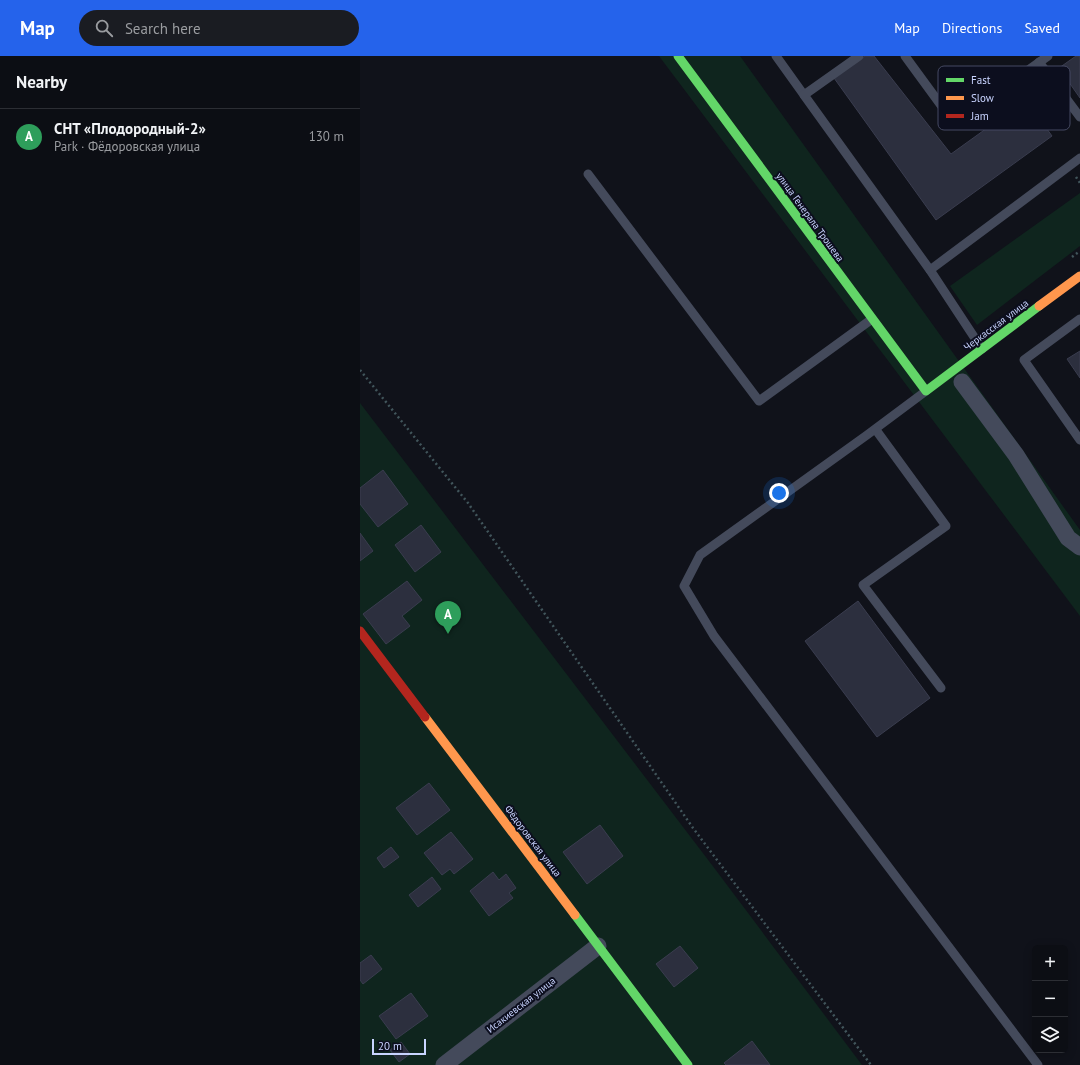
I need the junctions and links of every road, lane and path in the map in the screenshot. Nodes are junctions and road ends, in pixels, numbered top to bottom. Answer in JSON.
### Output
{"nodes":[{"id":1,"x":678,"y":56,"type":"edge"},
{"id":2,"x":776,"y":56,"type":"edge"},
{"id":3,"x":859,"y":56,"type":"edge"},
{"id":4,"x":905,"y":56,"type":"edge"},
{"id":5,"x":1048,"y":56,"type":"edge"},
{"id":6,"x":1039,"y":62,"type":"junction"},
{"id":7,"x":1033,"y":66,"type":"edge"},
{"id":8,"x":1042,"y":66,"type":"edge"},
{"id":9,"x":804,"y":95,"type":"junction"},
{"id":10,"x":938,"y":101,"type":"edge"},
{"id":11,"x":1070,"y":104,"type":"edge"},
{"id":12,"x":1080,"y":117,"type":"edge"},
{"id":13,"x":1080,"y":158,"type":"edge"},
{"id":14,"x":588,"y":174,"type":"dead end"},
{"id":15,"x":930,"y":270,"type":"junction"},
{"id":16,"x":1080,"y":276,"type":"edge"},
{"id":17,"x":872,"y":319,"type":"junction"},
{"id":18,"x":1080,"y":319,"type":"edge"},
{"id":19,"x":982,"y":349,"type":"junction"},
{"id":20,"x":360,"y":370,"type":"edge"},
{"id":21,"x":962,"y":382,"type":"dead end"},
{"id":22,"x":926,"y":392,"type":"junction"},
{"id":23,"x":876,"y":430,"type":"junction"},
{"id":24,"x":1080,"y":440,"type":"edge"},
{"id":25,"x":1080,"y":547,"type":"edge"},
{"id":26,"x":360,"y":631,"type":"edge"},
{"id":27,"x":941,"y":688,"type":"dead end"},
{"id":28,"x":598,"y":946,"type":"junction"},
{"id":29,"x":444,"y":1065,"type":"edge"},
{"id":30,"x":688,"y":1065,"type":"edge"},
{"id":31,"x":871,"y":1065,"type":"edge"},
{"id":32,"x":1038,"y":1065,"type":"edge"}],
"edges":[{"from":1,"to":17,"type":"street","name":"улица Генерала Трошева"},
{"from":2,"to":9,"type":"lane"},
{"from":3,"to":9,"type":"lane"},
{"from":4,"to":10,"type":"lane"},
{"from":5,"to":6,"type":"lane"},
{"from":6,"to":7,"type":"lane"},
{"from":6,"to":8,"type":"lane"},
{"from":9,"to":15,"type":"lane"},
{"from":11,"to":12,"type":"lane"},
{"from":13,"to":15,"type":"lane"},
{"from":14,"to":17,"type":"lane"},
{"from":15,"to":19,"type":"lane"},
{"from":16,"to":19,"type":"street","name":"Черкасская улица"},
{"from":17,"to":22,"type":"street","name":"улица Генерала Трошева"},
{"from":18,"to":24,"type":"lane"},
{"from":19,"to":22,"type":"street","name":"Черкасская улица"},
{"from":20,"to":31,"type":"path"},
{"from":21,"to":25,"type":"street"},
{"from":22,"to":23,"type":"lane"},
{"from":23,"to":27,"type":"lane"},
{"from":23,"to":32,"type":"lane"},
{"from":26,"to":28,"type":"street","name":"Фёдоровская улица"},
{"from":28,"to":29,"type":"street","name":"Исакиевская улица"},
{"from":28,"to":30,"type":"street","name":"Фёдоровская улица"}]}
